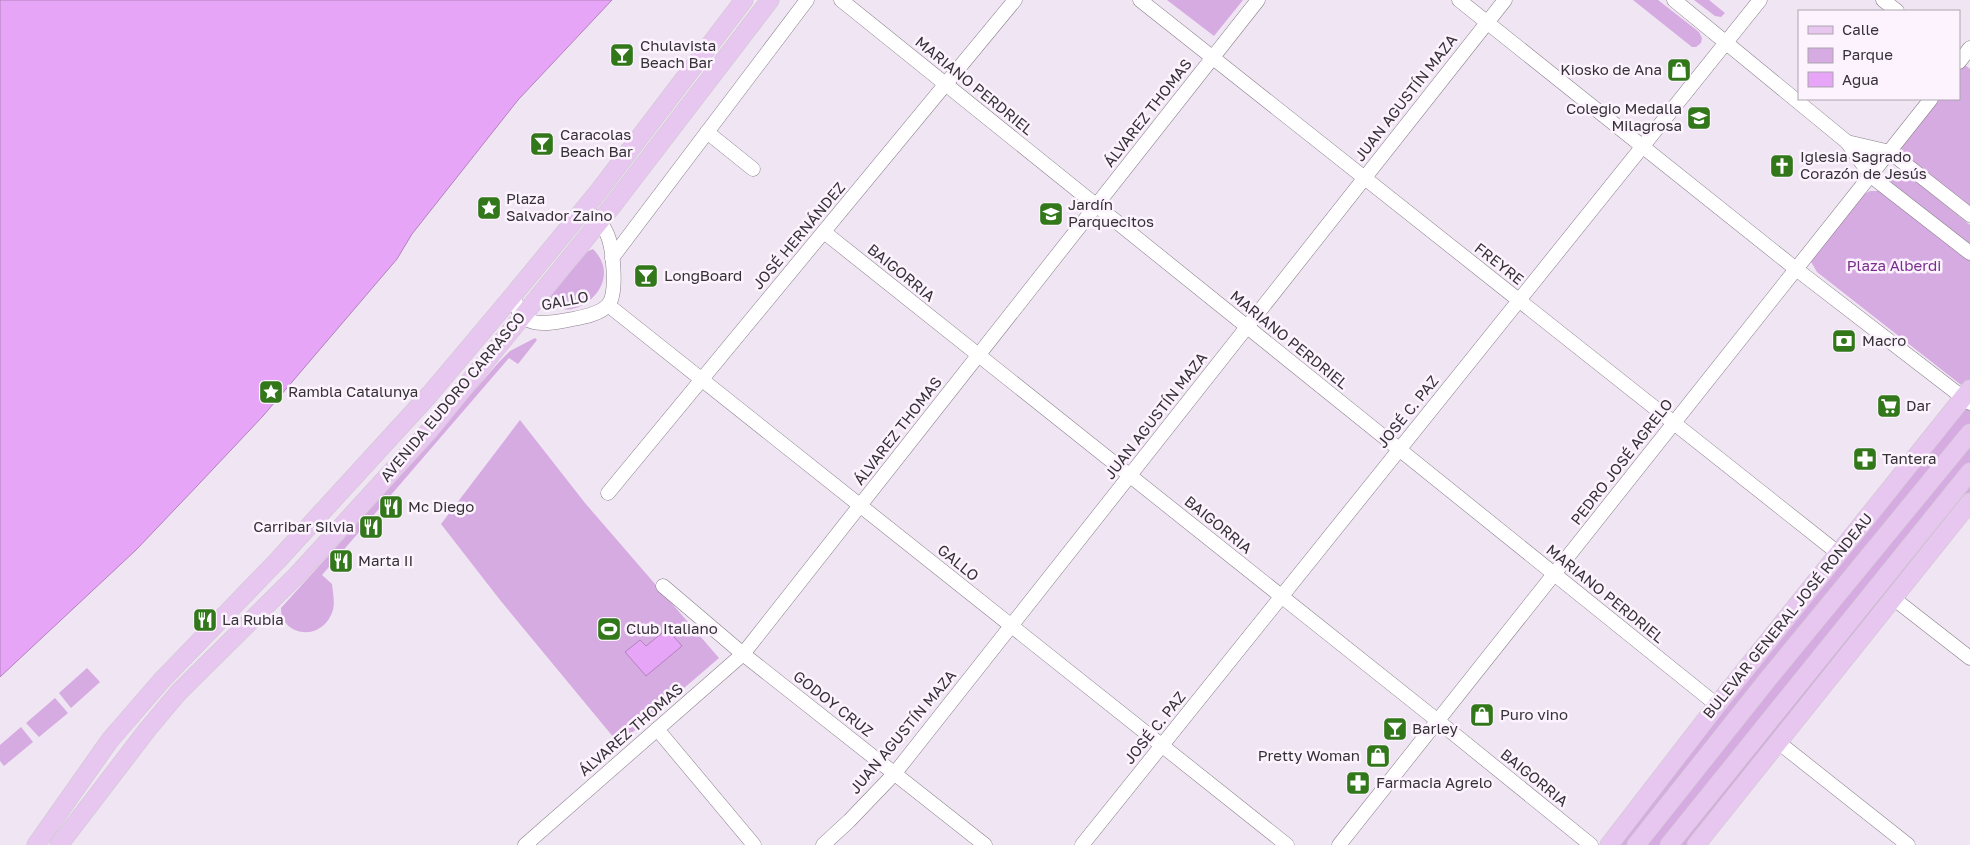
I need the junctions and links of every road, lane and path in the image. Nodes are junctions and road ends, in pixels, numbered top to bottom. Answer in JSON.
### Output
{"nodes":[{"id":1,"x":744,"y":0,"type":"edge"},
{"id":2,"x":770,"y":0,"type":"edge"},
{"id":3,"x":807,"y":0,"type":"edge"},
{"id":4,"x":841,"y":0,"type":"edge"},
{"id":5,"x":1015,"y":0,"type":"edge"},
{"id":6,"x":1140,"y":0,"type":"edge"},
{"id":7,"x":1258,"y":0,"type":"edge"},
{"id":8,"x":1459,"y":0,"type":"edge"},
{"id":9,"x":1505,"y":0,"type":"edge"},
{"id":10,"x":1674,"y":0,"type":"edge"},
{"id":11,"x":1760,"y":0,"type":"edge"},
{"id":12,"x":1883,"y":0,"type":"edge"},
{"id":13,"x":1897,"y":10,"type":"edge"},
{"id":14,"x":1487,"y":22,"type":"junction"},
{"id":15,"x":1726,"y":42,"type":"junction"},
{"id":16,"x":1970,"y":48,"type":"edge"},
{"id":17,"x":1212,"y":57,"type":"junction"},
{"id":18,"x":1962,"y":63,"type":"edge"},
{"id":19,"x":946,"y":84,"type":"junction"},
{"id":20,"x":1930,"y":100,"type":"edge"},
{"id":21,"x":707,"y":132,"type":"junction"},
{"id":22,"x":1847,"y":142,"type":"junction"},
{"id":23,"x":1642,"y":146,"type":"junction"},
{"id":24,"x":1890,"y":152,"type":"junction"},
{"id":25,"x":754,"y":168,"type":"dead end"},
{"id":26,"x":1871,"y":176,"type":"junction"},
{"id":27,"x":1364,"y":178,"type":"junction"},
{"id":28,"x":1096,"y":205,"type":"junction"},
{"id":29,"x":584,"y":209,"type":"junction"},
{"id":30,"x":1970,"y":215,"type":"edge"},
{"id":31,"x":600,"y":221,"type":"junction"},
{"id":32,"x":824,"y":232,"type":"junction"},
{"id":33,"x":1970,"y":253,"type":"edge"},
{"id":34,"x":612,"y":258,"type":"junction"},
{"id":35,"x":1796,"y":269,"type":"junction"},
{"id":36,"x":515,"y":293,"type":"junction"},
{"id":37,"x":1519,"y":300,"type":"junction"},
{"id":38,"x":608,"y":305,"type":"junction"},
{"id":39,"x":522,"y":315,"type":"junction"},
{"id":40,"x":1247,"y":327,"type":"junction"},
{"id":41,"x":978,"y":355,"type":"junction"},
{"id":42,"x":702,"y":379,"type":"junction"},
{"id":43,"x":1968,"y":397,"type":"edge"},
{"id":44,"x":1674,"y":423,"type":"junction"},
{"id":45,"x":1970,"y":434,"type":"edge"},
{"id":46,"x":1399,"y":450,"type":"junction"},
{"id":47,"x":1970,"y":472,"type":"edge"},
{"id":48,"x":1129,"y":476,"type":"junction"},
{"id":49,"x":608,"y":493,"type":"dead end"},
{"id":50,"x":1970,"y":502,"type":"edge"},
{"id":51,"x":860,"y":505,"type":"junction"},
{"id":52,"x":1838,"y":553,"type":"junction"},
{"id":53,"x":1918,"y":568,"type":"junction"},
{"id":54,"x":1554,"y":574,"type":"junction"},
{"id":55,"x":663,"y":586,"type":"dead end"},
{"id":56,"x":1281,"y":597,"type":"junction"},
{"id":57,"x":1893,"y":598,"type":"junction"},
{"id":58,"x":1859,"y":610,"type":"junction"},
{"id":59,"x":1011,"y":626,"type":"junction"},
{"id":60,"x":743,"y":654,"type":"junction"},
{"id":61,"x":1970,"y":658,"type":"edge"},
{"id":62,"x":1768,"y":679,"type":"junction"},
{"id":63,"x":1717,"y":705,"type":"junction"},
{"id":64,"x":1438,"y":721,"type":"junction"},
{"id":65,"x":657,"y":728,"type":"junction"},
{"id":66,"x":1778,"y":742,"type":"junction"},
{"id":67,"x":1162,"y":746,"type":"junction"},
{"id":68,"x":1682,"y":750,"type":"junction"},
{"id":69,"x":895,"y":773,"type":"junction"},
{"id":70,"x":36,"y":845,"type":"edge"},
{"id":71,"x":59,"y":845,"type":"edge"},
{"id":72,"x":525,"y":845,"type":"edge"},
{"id":73,"x":754,"y":845,"type":"edge"},
{"id":74,"x":824,"y":845,"type":"edge"},
{"id":75,"x":986,"y":845,"type":"edge"},
{"id":76,"x":1082,"y":845,"type":"edge"},
{"id":77,"x":1287,"y":845,"type":"edge"},
{"id":78,"x":1339,"y":845,"type":"edge"},
{"id":79,"x":1590,"y":845,"type":"edge"},
{"id":80,"x":1610,"y":845,"type":"edge"},
{"id":81,"x":1636,"y":845,"type":"edge"},
{"id":82,"x":1669,"y":845,"type":"edge"},
{"id":83,"x":1696,"y":845,"type":"edge"},
{"id":84,"x":1908,"y":845,"type":"edge"}],
"edges":[{"from":1,"to":29,"type":"main road","name":"AVENIDA EUDORO CARRASCO"},
{"from":2,"to":31,"type":"main road","name":"AVENIDA EUDORO CARRASCO"},
{"from":3,"to":21,"type":"street"},
{"from":4,"to":19,"type":"street","name":"MARIANO PERDRIEL"},
{"from":5,"to":19,"type":"street","name":"JOSÉ HERNÁNDEZ"},
{"from":6,"to":17,"type":"street","name":"FREYRE"},
{"from":7,"to":17,"type":"street","name":"ÁLVAREZ THOMAS"},
{"from":8,"to":14,"type":"street"},
{"from":9,"to":14,"type":"street","name":"JUAN AGUSTÍN MAZA"},
{"from":10,"to":15,"type":"street"},
{"from":11,"to":15,"type":"street","name":"JOSÉ C. PAZ"},
{"from":12,"to":13,"type":"street"},
{"from":14,"to":23,"type":"street"},
{"from":14,"to":27,"type":"street","name":"JUAN AGUSTÍN MAZA"},
{"from":15,"to":22,"type":"street"},
{"from":15,"to":23,"type":"street","name":"JOSÉ C. PAZ"},
{"from":16,"to":18,"type":"street"},
{"from":17,"to":27,"type":"street","name":"FREYRE"},
{"from":17,"to":28,"type":"street","name":"ÁLVAREZ THOMAS"},
{"from":19,"to":28,"type":"street","name":"MARIANO PERDRIEL"},
{"from":19,"to":32,"type":"street","name":"JOSÉ HERNÁNDEZ"},
{"from":20,"to":24,"type":"street","name":"PEDRO JOSÉ AGRELO"},
{"from":21,"to":25,"type":"street"},
{"from":21,"to":34,"type":"street"},
{"from":22,"to":24,"type":"street"},
{"from":22,"to":26,"type":"street"},
{"from":23,"to":35,"type":"street"},
{"from":23,"to":37,"type":"street","name":"JOSÉ C. PAZ"},
{"from":24,"to":26,"type":"street","name":"PEDRO JOSÉ AGRELO"},
{"from":24,"to":30,"type":"street"},
{"from":26,"to":33,"type":"street"},
{"from":26,"to":35,"type":"street","name":"PEDRO JOSÉ AGRELO"},
{"from":27,"to":37,"type":"street","name":"FREYRE"},
{"from":27,"to":40,"type":"street","name":"JUAN AGUSTÍN MAZA"},
{"from":28,"to":40,"type":"street","name":"MARIANO PERDRIEL"},
{"from":28,"to":41,"type":"street","name":"ÁLVAREZ THOMAS"},
{"from":29,"to":31,"type":"street"},
{"from":29,"to":36,"type":"main road","name":"AVENIDA EUDORO CARRASCO"},
{"from":31,"to":34,"type":"street","name":"GALLO"},
{"from":31,"to":39,"type":"main road","name":"AVENIDA EUDORO CARRASCO"},
{"from":32,"to":41,"type":"street","name":"BAIGORRIA"},
{"from":32,"to":42,"type":"street","name":"JOSÉ HERNÁNDEZ"},
{"from":34,"to":38,"type":"street","name":"GALLO"},
{"from":35,"to":43,"type":"street"},
{"from":35,"to":44,"type":"street","name":"PEDRO JOSÉ AGRELO"},
{"from":36,"to":39,"type":"street","name":"GALLO"},
{"from":36,"to":70,"type":"main road","name":"AVENIDA EUDORO CARRASCO"},
{"from":37,"to":44,"type":"street","name":"FREYRE"},
{"from":37,"to":46,"type":"street","name":"JOSÉ C. PAZ"},
{"from":38,"to":39,"type":"street","name":"GALLO"},
{"from":38,"to":42,"type":"street","name":"GALLO"},
{"from":39,"to":71,"type":"main road","name":"AVENIDA EUDORO CARRASCO"},
{"from":40,"to":46,"type":"street","name":"MARIANO PERDRIEL"},
{"from":40,"to":48,"type":"street","name":"JUAN AGUSTÍN MAZA"},
{"from":41,"to":48,"type":"street","name":"BAIGORRIA"},
{"from":41,"to":51,"type":"street","name":"ÁLVAREZ THOMAS"},
{"from":42,"to":49,"type":"street","name":"JOSÉ HERNÁNDEZ"},
{"from":42,"to":51,"type":"street","name":"GALLO"},
{"from":43,"to":52,"type":"main road","name":"BULEVAR GENERAL JOSÉ RONDEAU"},
{"from":44,"to":52,"type":"street","name":"FREYRE"},
{"from":44,"to":54,"type":"street","name":"PEDRO JOSÉ AGRELO"},
{"from":45,"to":62,"type":"main road","name":"BULEVAR GENERAL JOSÉ RONDEAU"},
{"from":46,"to":54,"type":"street","name":"MARIANO PERDRIEL"},
{"from":46,"to":56,"type":"street","name":"JOSÉ C. PAZ"},
{"from":47,"to":58,"type":"main road"},
{"from":48,"to":56,"type":"street","name":"BAIGORRIA"},
{"from":48,"to":59,"type":"street","name":"JUAN AGUSTÍN MAZA"},
{"from":50,"to":53,"type":"main road"},
{"from":51,"to":59,"type":"street","name":"GALLO"},
{"from":51,"to":60,"type":"street","name":"ÁLVAREZ THOMAS"},
{"from":52,"to":63,"type":"main road","name":"BULEVAR GENERAL JOSÉ RONDEAU"},
{"from":53,"to":57,"type":"main road"},
{"from":53,"to":58,"type":"main road"},
{"from":54,"to":63,"type":"street","name":"MARIANO PERDRIEL"},
{"from":54,"to":64,"type":"street","name":"PEDRO JOSÉ AGRELO"},
{"from":55,"to":60,"type":"street","name":"GODOY CRUZ"},
{"from":56,"to":64,"type":"street","name":"BAIGORRIA"},
{"from":56,"to":67,"type":"street","name":"JOSÉ C. PAZ"},
{"from":57,"to":61,"type":"street"},
{"from":57,"to":66,"type":"main road"},
{"from":58,"to":82,"type":"main road"},
{"from":59,"to":67,"type":"street","name":"GALLO"},
{"from":59,"to":69,"type":"street","name":"JUAN AGUSTÍN MAZA"},
{"from":60,"to":65,"type":"street","name":"ÁLVAREZ THOMAS"},
{"from":60,"to":69,"type":"street","name":"GODOY CRUZ"},
{"from":62,"to":68,"type":"main road"},
{"from":62,"to":81,"type":"main road","name":"BULEVAR GENERAL JOSÉ RONDEAU"},
{"from":63,"to":68,"type":"main road","name":"BULEVAR GENERAL JOSÉ RONDEAU"},
{"from":64,"to":78,"type":"street","name":"PEDRO JOSÉ AGRELO"},
{"from":64,"to":79,"type":"street","name":"BAIGORRIA"},
{"from":65,"to":72,"type":"street","name":"ÁLVAREZ THOMAS"},
{"from":65,"to":73,"type":"street"},
{"from":66,"to":83,"type":"main road"},
{"from":66,"to":84,"type":"street"},
{"from":67,"to":76,"type":"street","name":"JOSÉ C. PAZ"},
{"from":67,"to":77,"type":"street","name":"GALLO"},
{"from":68,"to":80,"type":"main road","name":"BULEVAR GENERAL JOSÉ RONDEAU"},
{"from":69,"to":74,"type":"street","name":"JUAN AGUSTÍN MAZA"},
{"from":69,"to":75,"type":"street","name":"GODOY CRUZ"}]}
